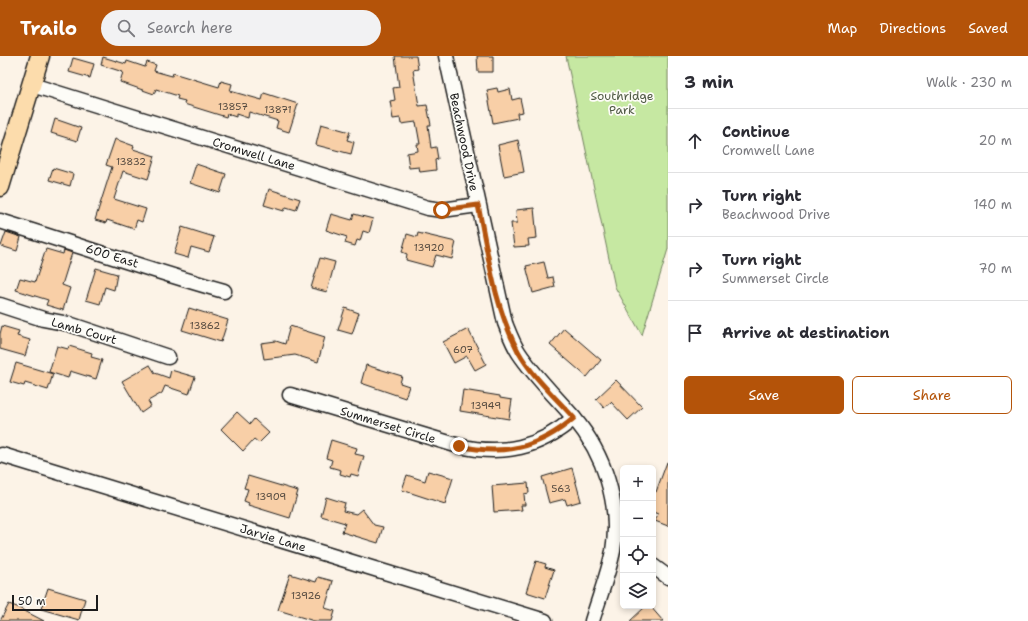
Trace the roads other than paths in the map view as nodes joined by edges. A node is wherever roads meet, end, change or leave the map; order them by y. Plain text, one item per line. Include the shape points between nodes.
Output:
1 (40, 56) edge
2 (446, 56) edge
3 (32, 85) junction
4 (3, 168) edge
5 (478, 205) junction
6 (0, 221) edge
7 (224, 291) dead end
8 (0, 305) edge
9 (168, 357) dead end
10 (290, 395) dead end
11 (574, 418) junction
12 (2, 455) dead end
13 (618, 552) edge
14 (656, 568) edge
15 (668, 577) edge
16 (545, 621) edge
17 (592, 621) edge

1 - 3 main road
2 - 5 street, Beachwood Drive
3 - 4 main road
3 - 5 street, Cromwell Lane via 428,208 446,210
5 - 11 street, Beachwood Drive via 500,308 507,328 518,352
6 - 7 street, 600 East
8 - 9 street, Lamb Court via 43,319 69,324
10 - 11 street, Summerset Circle via 459,446 484,450 512,449 544,439 561,430
11 - 13 street, Beachwood Drive via 595,449 608,482
12 - 16 street, Jarvie Lane
13 - 17 street, Beachwood Drive
14 - 15 street

